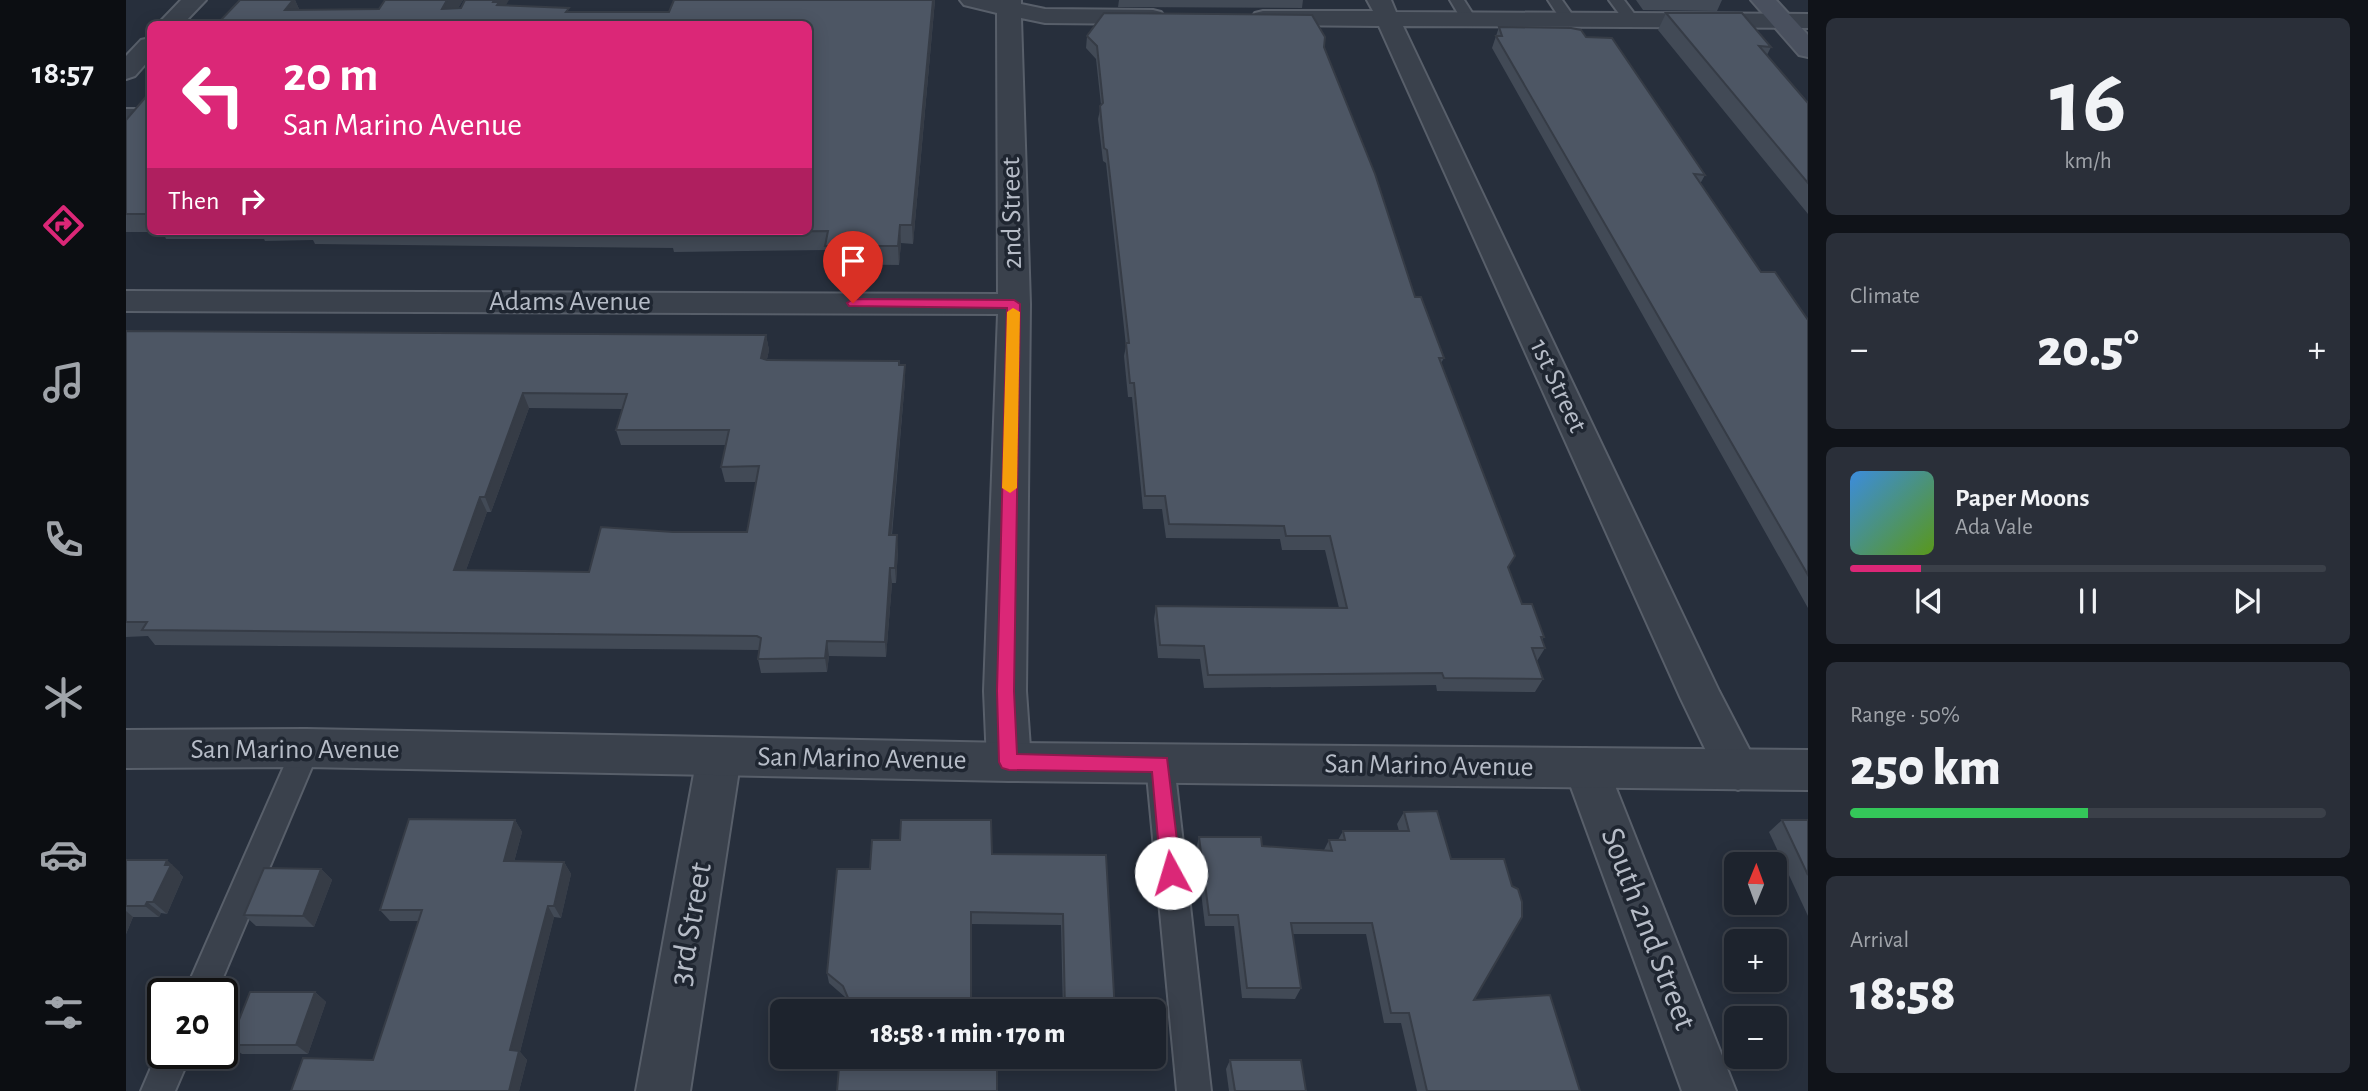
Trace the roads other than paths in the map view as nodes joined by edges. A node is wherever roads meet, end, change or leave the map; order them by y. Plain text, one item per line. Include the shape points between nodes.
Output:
1 (194, 0) edge
2 (972, 0) edge
3 (1616, 0) edge
4 (1763, 0) edge
5 (1009, 5) edge
6 (1384, 9) edge
7 (1463, 10) edge
8 (1562, 10) edge
9 (1169, 17) edge
10 (1238, 17) edge
11 (1631, 20) junction
12 (1781, 20) junction
13 (173, 21) edge
14 (1808, 21) edge
15 (147, 49) edge
16 (1808, 50) edge
17 (126, 71) edge
18 (126, 114) edge
19 (147, 114) edge
20 (126, 301) edge
21 (1014, 304) junction
22 (306, 748) junction
23 (126, 749) edge
24 (719, 757) junction
25 (1009, 762) junction
26 (1160, 764) junction
27 (1586, 768) junction
28 (1738, 770) junction
29 (1808, 770) edge
30 (207, 978) edge
31 (168, 1069) edge
32 (158, 1091) edge
33 (663, 1091) edge
34 (1194, 1091) edge
35 (1709, 1091) edge

1 - 13 street
2 - 5 street
3 - 11 lane
4 - 12 main road
5 - 9 street via 1045,16
5 - 21 street, 2nd Street
6 - 7 street
6 - 10 street
6 - 28 street, 1st Street
7 - 8 street
8 - 11 street
11 - 12 street
12 - 14 street
12 - 16 main road
15 - 17 street
18 - 19 lane
20 - 21 street, Adams Avenue
21 - 25 street, 2nd Street via 1006,691
22 - 23 street, San Marino Avenue
22 - 24 street, San Marino Avenue
22 - 30 lane
24 - 25 street, San Marino Avenue
24 - 33 street, 3rd Street
25 - 26 street, San Marino Avenue
26 - 27 street, San Marino Avenue
26 - 34 lane
27 - 28 street, San Marino Avenue
27 - 35 street, South 2nd Street
28 - 29 street, San Marino Avenue
31 - 32 lane

